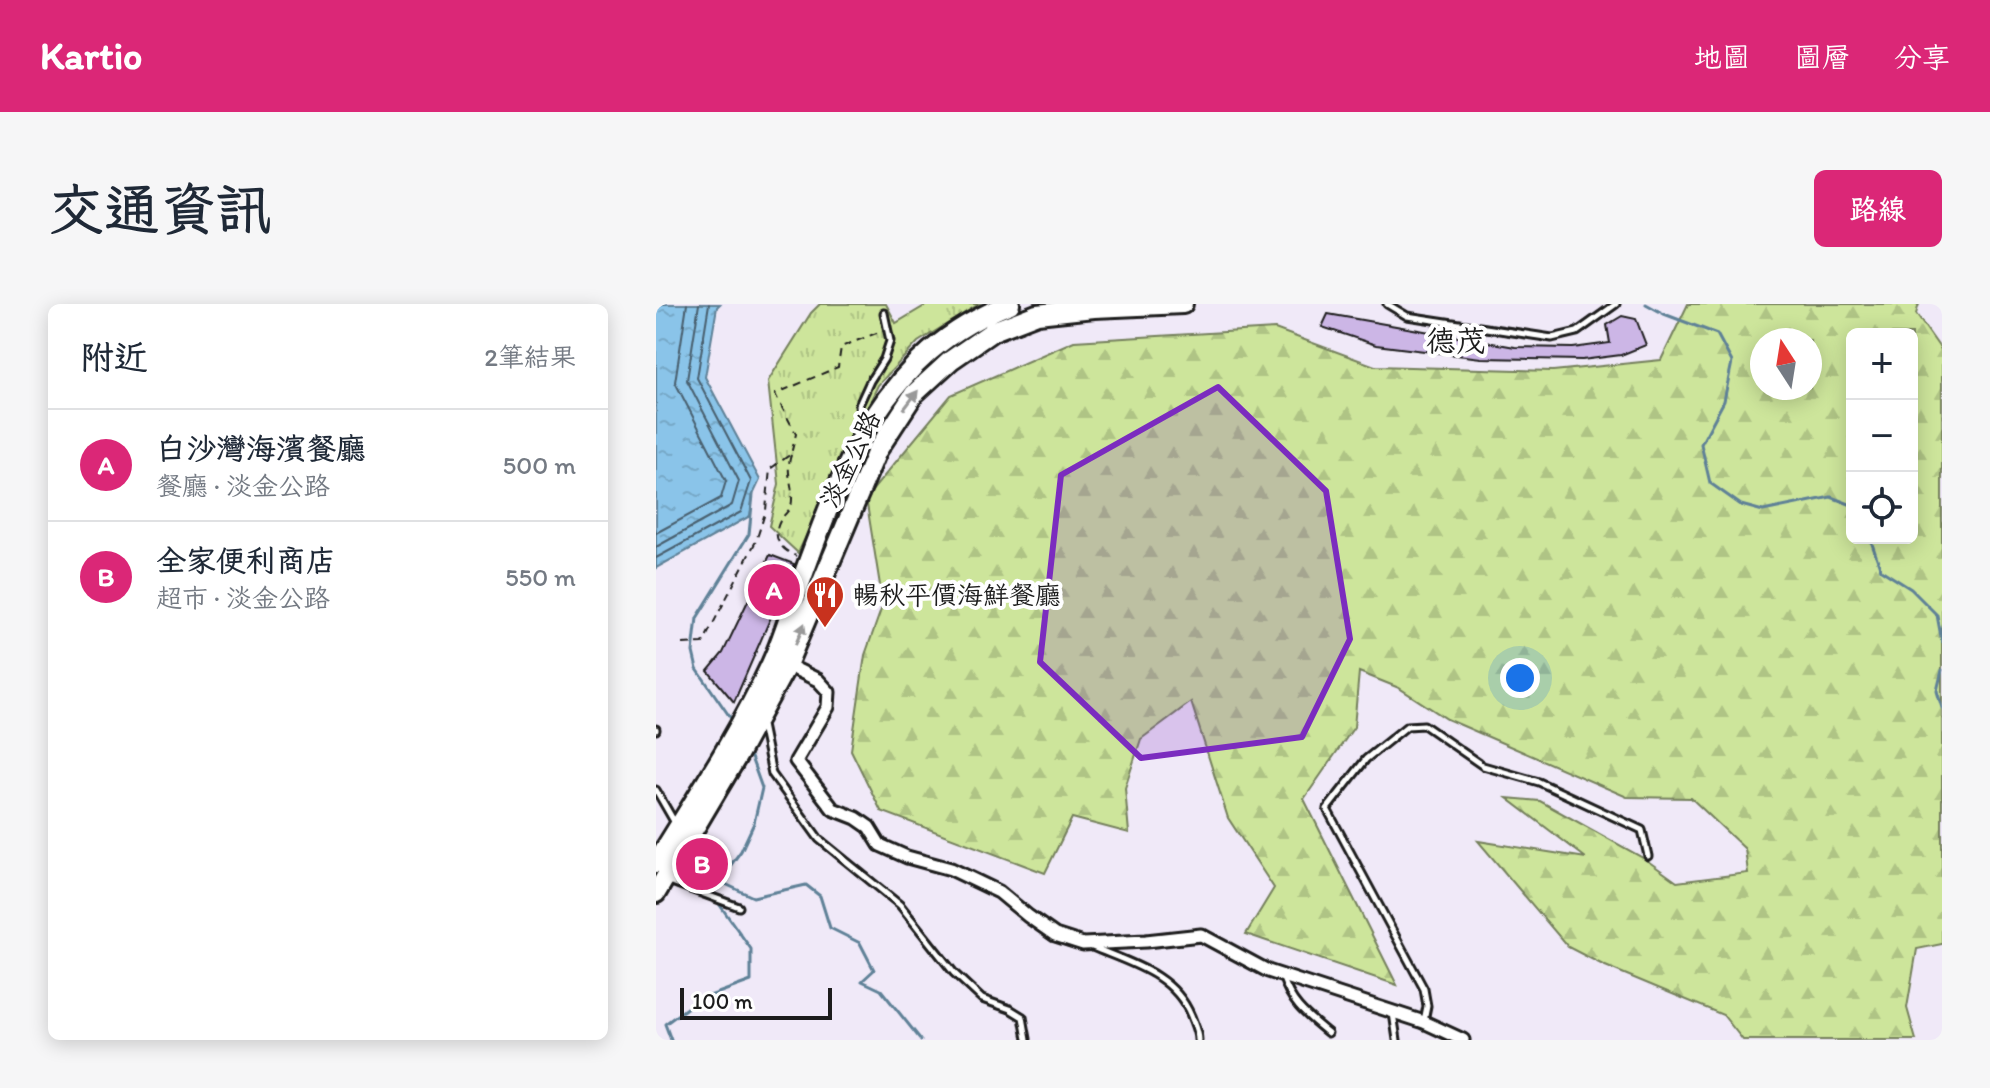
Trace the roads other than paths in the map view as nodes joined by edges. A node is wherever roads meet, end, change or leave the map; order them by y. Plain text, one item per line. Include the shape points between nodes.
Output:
1 (1010, 304) edge
2 (1183, 304) edge
3 (1387, 304) edge
4 (1616, 304) edge
5 (884, 313) dead end
6 (862, 436) junction
7 (780, 663) junction
8 (751, 721) junction
9 (732, 752) junction
10 (656, 790) edge
11 (678, 828) junction
12 (1648, 856) dead end
13 (656, 863) edge
14 (660, 886) edge
15 (739, 907) dead end
16 (1083, 944) junction
17 (1282, 976) junction
18 (1392, 1012) junction
19 (1424, 1022) junction
20 (1328, 1033) dead end
21 (1027, 1039) edge
22 (1198, 1040) edge
23 (1397, 1040) edge
24 (1463, 1040) edge

1 - 6 main road, 淡金公路 via 934,346 881,403
7 -> 2 main road, 淡金公路 via 877,451 914,394 951,360 993,331 1037,314
3 - 4 lane via 1407,316 1552,338 1577,332
5 - 6 lane via 890,341 859,405
6 - 7 main road, 淡金公路 via 809,559
7 - 8 main road, 淡金公路
7 - 8 main road, 淡金公路 via 754,697
7 - 16 street via 818,680 829,692 828,707 796,761 833,809 869,827 880,845 999,892 1055,935
8 - 9 main road
8 - 21 lane via 772,774 819,839 900,905 954,973 982,999 1023,1017
9 - 11 main road
9 - 14 main road
10 - 11 lane
11 - 13 main road
12 - 19 lane via 1642,830 1539,782 1483,766 1424,725 1407,726 1366,759 1327,809 1424,989
14 - 15 lane
16 - 17 street via 1201,935
16 - 22 lane via 1155,973 1187,1008
17 - 18 street
17 - 20 lane via 1299,1010
18 - 19 street
18 - 23 lane
19 - 24 street

